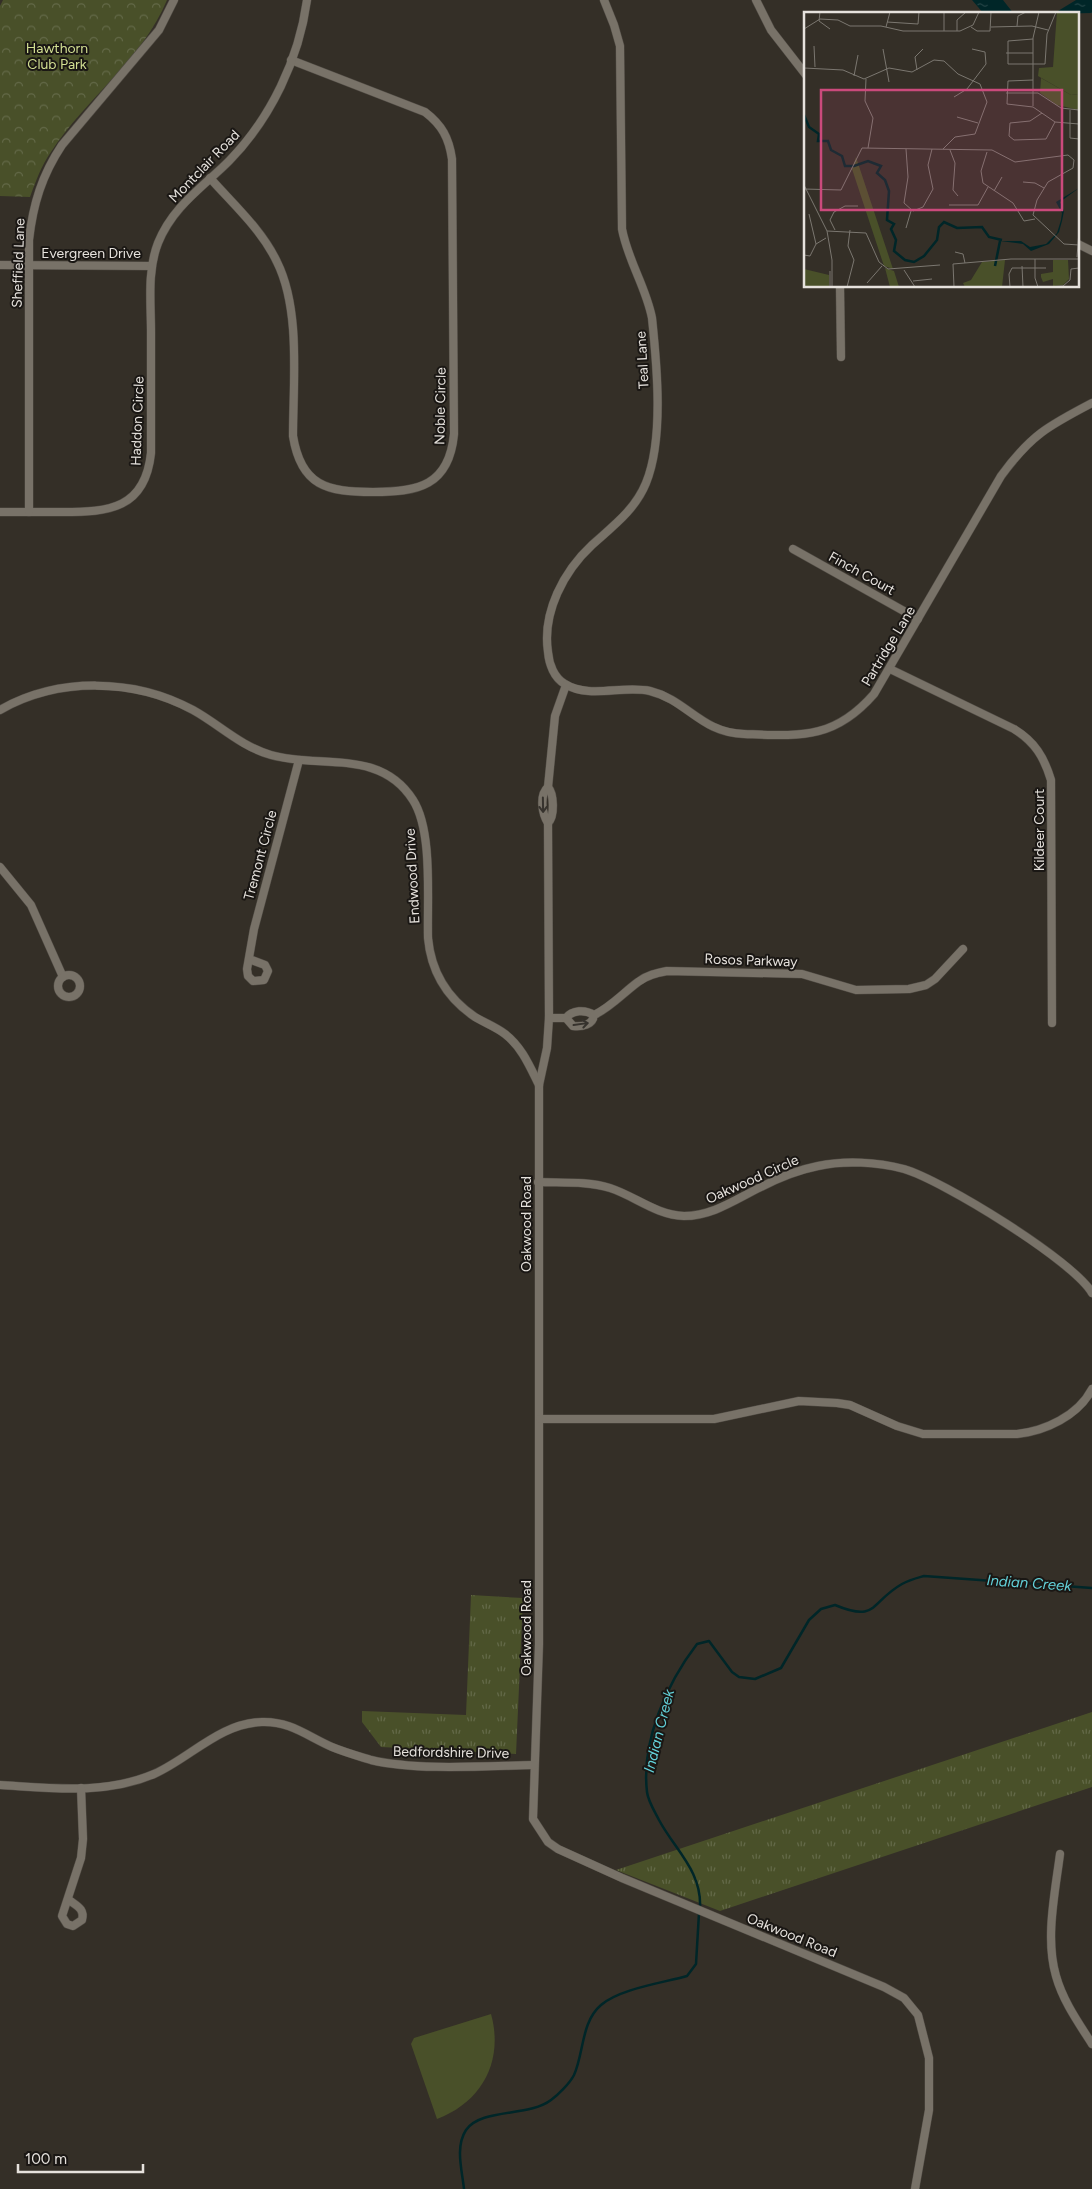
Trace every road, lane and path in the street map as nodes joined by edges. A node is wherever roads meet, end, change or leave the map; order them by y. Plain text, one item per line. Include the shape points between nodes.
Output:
1 (174, 0) edge
2 (307, 0) edge
3 (604, 0) edge
4 (756, 0) edge
5 (291, 60) junction
6 (804, 73) edge
7 (210, 178) junction
8 (1080, 245) edge
9 (1092, 251) edge
10 (0, 265) edge
11 (30, 265) junction
12 (152, 266) junction
13 (840, 288) edge
14 (841, 357) dead end
15 (1092, 403) edge
16 (0, 512) edge
17 (29, 512) junction
18 (793, 549) dead end
19 (918, 619) junction
20 (890, 669) junction
21 (566, 685) junction
22 (0, 710) edge
23 (298, 760) junction
24 (0, 867) edge
25 (963, 949) dead end
26 (249, 958) dead end
27 (63, 977) dead end
28 (594, 1014) junction
29 (549, 1018) junction
30 (566, 1018) junction
31 (1052, 1023) dead end
32 (539, 1085) junction
33 (538, 1182) junction
34 (1090, 1282) edge
35 (1092, 1293) edge
36 (1092, 1389) edge
37 (540, 1418) junction
38 (534, 1765) junction
39 (0, 1785) edge
40 (81, 1788) junction
41 (1060, 1854) dead end
42 (69, 1900) dead end
43 (1092, 2044) edge
44 (915, 2189) edge

1 - 11 street, Sheffield Lane via 159,30 62,145 52,162 31,217
2 - 5 street, Montclair Road
3 - 21 street, Teal Lane via 620,46 622,229 628,254 650,304 657,428 652,465 641,494 627,513 581,556 562,583 553,606 546,634 548,658 557,679
4 - 6 street via 771,30
5 - 7 street, Montclair Road via 261,121 230,160
5 - 7 street, Noble Circle via 425,112 441,126 450,145 454,434 444,466 425,485 400,492 347,492 325,487 304,469 293,436 293,320 287,287 268,246
7 - 12 street, Montclair Road via 169,221 158,242
8 - 9 street
10 - 11 street, Evergreen Drive
11 - 12 street, Evergreen Drive
11 - 17 street, Sheffield Lane
12 - 17 street, Haddon Circle via 151,453 146,477 128,500 105,511
13 - 14 street
15 - 19 street, Partridge Lane via 1046,428 1017,454
16 - 17 street, Haddon Circle
18 - 19 street, Finch Court
19 - 20 street, Partridge Lane
20 - 21 street, Partridge Lane via 874,694 847,720 826,731 801,736 725,732 703,723 676,703 649,691 588,690
20 - 31 street, Kildeer Court via 1014,729 1033,742 1045,761 1051,780
21 - 29 street, Oakwood Road via 555,716 548,787 544,792 543,812 548,823
22 - 23 street, Endwood Drive via 35,695 68,688 112,686 146,691 193,710 253,749
23 - 26 street, Tremont Circle via 261,896
23 - 32 street, Endwood Drive via 346,762 374,768 389,776 413,800 424,824 429,954 434,970 458,1004 506,1034 521,1049
24 - 27 street via 31,906
25 - 28 street, Rosos Parkway via 935,979 909,989 856,990 802,974 667,971 638,982
28 - 30 street, Rosos Parkway via 578,1011
30 -> 28 street, Rosos Parkway via 569,1024 582,1026 590,1022
29 - 30 street, Rosos Parkway
29 - 32 street, Oakwood Road
32 - 33 street, Oakwood Road
33 - 34 street, Oakwood Circle via 598,1185 661,1212 684,1216 720,1208 774,1180 818,1166 852,1163 890,1166 920,1174 948,1188 1057,1257
33 - 37 street, Oakwood Road
34 - 35 street, Oakwood Circle
36 - 37 street via 1082,1403 1058,1421 1032,1432 1017,1434 923,1434 837,1402 799,1401 747,1414 714,1418
37 - 38 street, Oakwood Road via 539,1668
38 - 40 street, Bedfordshire Drive via 393,1764 346,1752 280,1722 260,1722 222,1732 153,1774 127,1783
38 - 44 street, Oakwood Road via 533,1820 548,1842 622,1878 884,1987 904,1998 913,2008 918,2015 930,2072 929,2110
39 - 40 street, Bedfordshire Drive
40 - 42 street via 83,1848
41 - 43 street via 1052,1941 1055,1976 1070,2009

